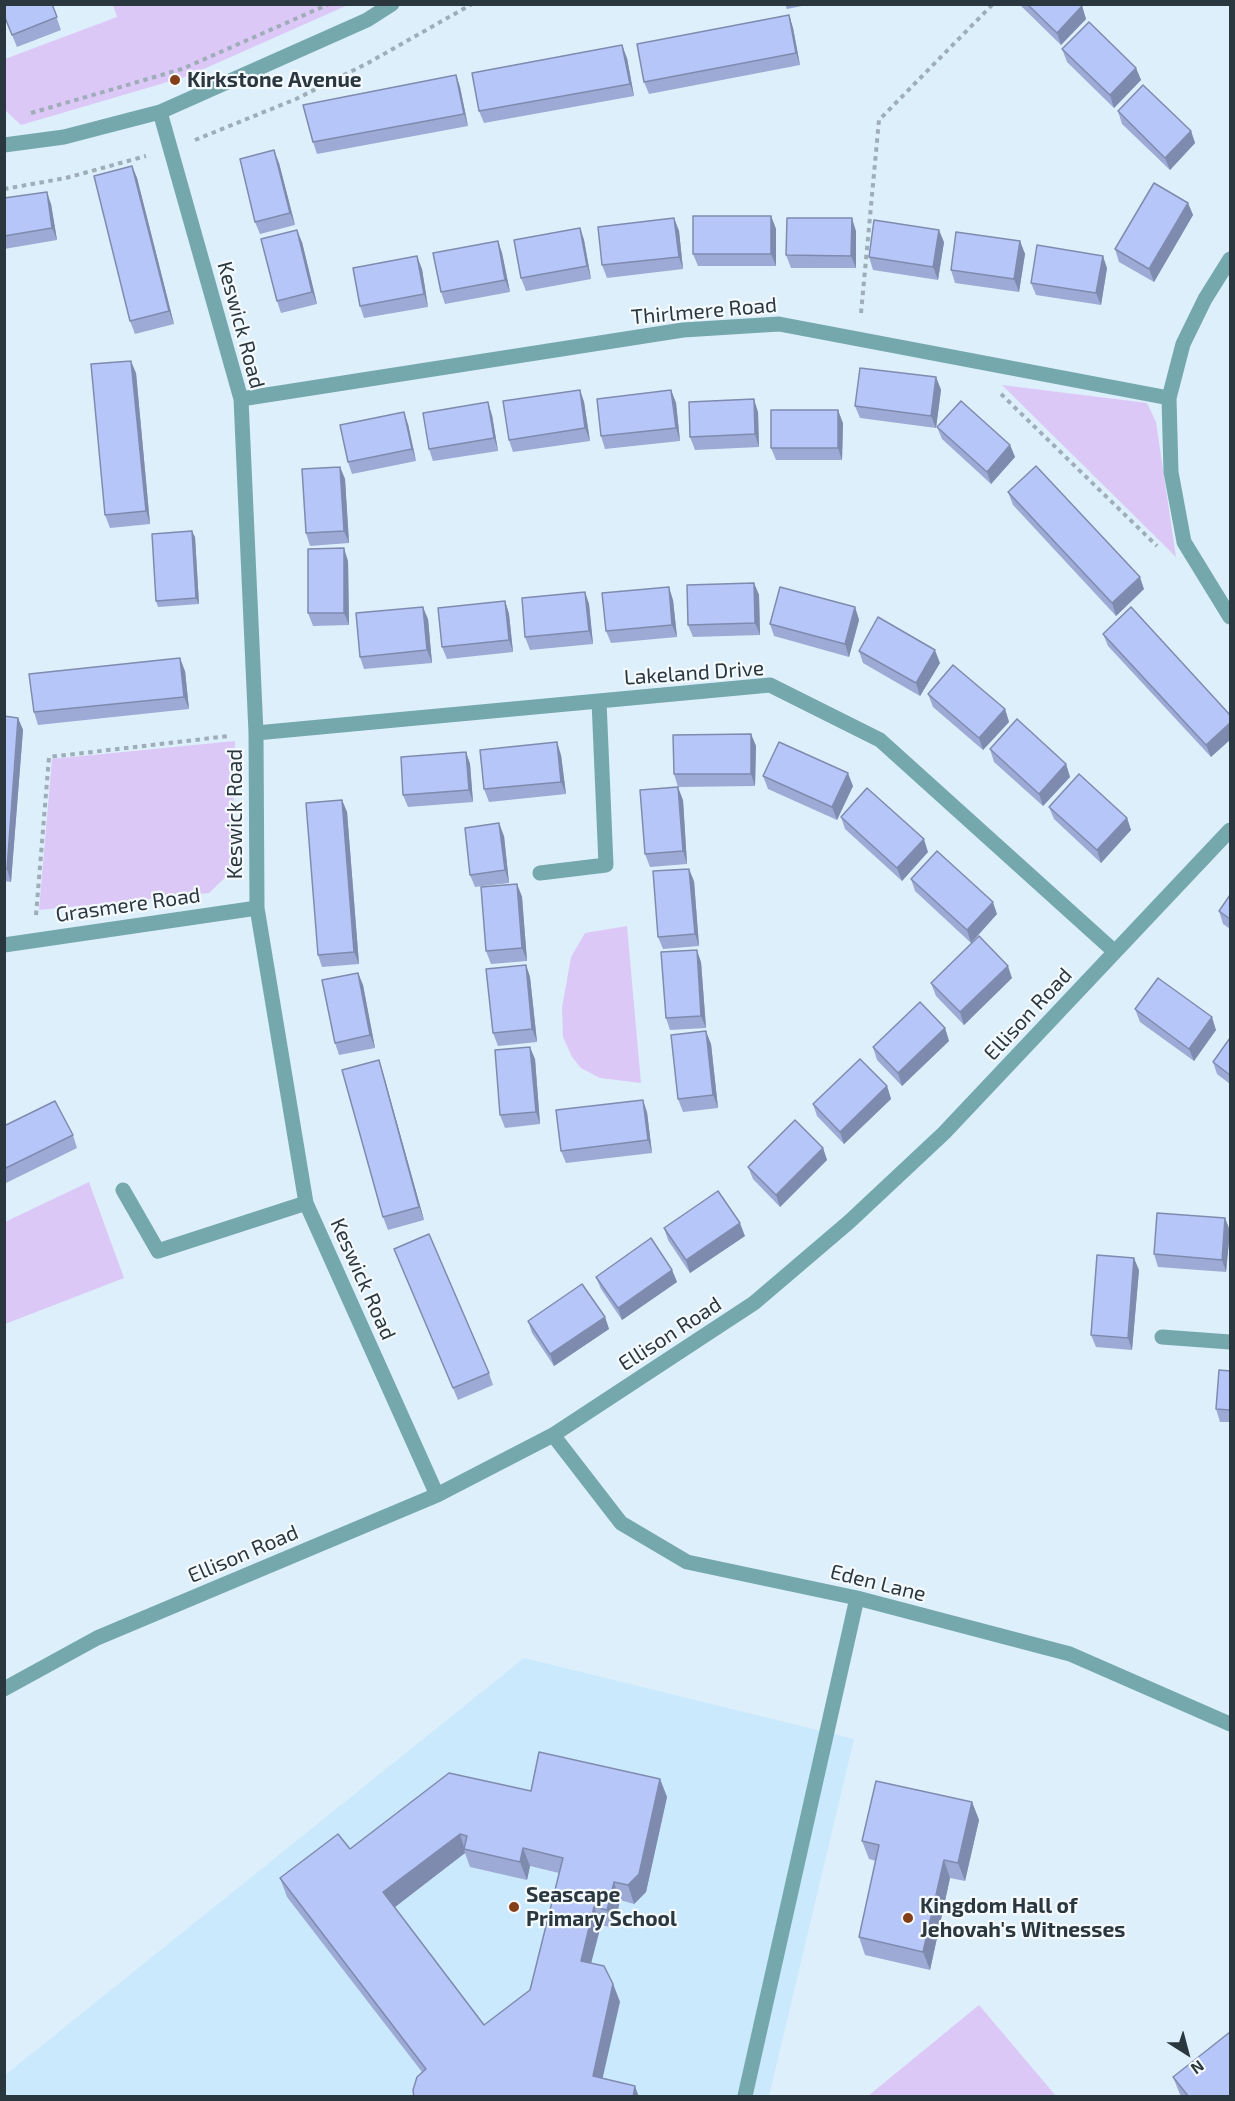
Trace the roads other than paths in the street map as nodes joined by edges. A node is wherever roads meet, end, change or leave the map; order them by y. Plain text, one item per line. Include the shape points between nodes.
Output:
1 (392, 4) edge
2 (160, 112) junction
3 (4, 145) edge
4 (1230, 259) edge
5 (1169, 398) junction
6 (241, 399) junction
7 (1230, 617) edge
8 (599, 701) junction
9 (256, 734) junction
10 (1230, 830) edge
11 (540, 873) dead end
12 (257, 908) junction
13 (4, 945) edge
14 (1115, 952) junction
15 (123, 1190) dead end
16 (306, 1203) junction
17 (1162, 1337) dead end
18 (1230, 1342) edge
19 (553, 1435) junction
20 (437, 1495) junction
21 (857, 1598) junction
22 (4, 1689) edge
23 (1230, 1724) edge
24 (745, 2097) edge

1 - 2 street via 367,20
2 - 3 street via 64,137
2 - 6 street, Keswick Road
4 - 5 street via 1205,298 1183,344
5 - 6 street, Thirlmere Road via 779,324 683,330
5 - 7 street via 1171,472 1184,542
6 - 9 street, Keswick Road
8 - 9 street, Lakeland Drive
8 - 11 street via 606,866
8 - 14 street, Lakeland Drive via 770,685 880,740
9 - 12 street, Keswick Road
10 - 14 street, Ellison Road
12 - 13 street, Grasmere Road
12 - 16 street, Keswick Road
14 - 19 street, Ellison Road via 944,1133 841,1229 754,1303
15 - 16 street via 158,1251
16 - 20 street, Keswick Road
17 - 18 street
19 - 20 street, Ellison Road
19 - 21 street, Eden Lane via 621,1523 687,1562
20 - 22 street, Ellison Road via 97,1638
21 - 23 street, Eden Lane via 1070,1653
21 - 24 street

